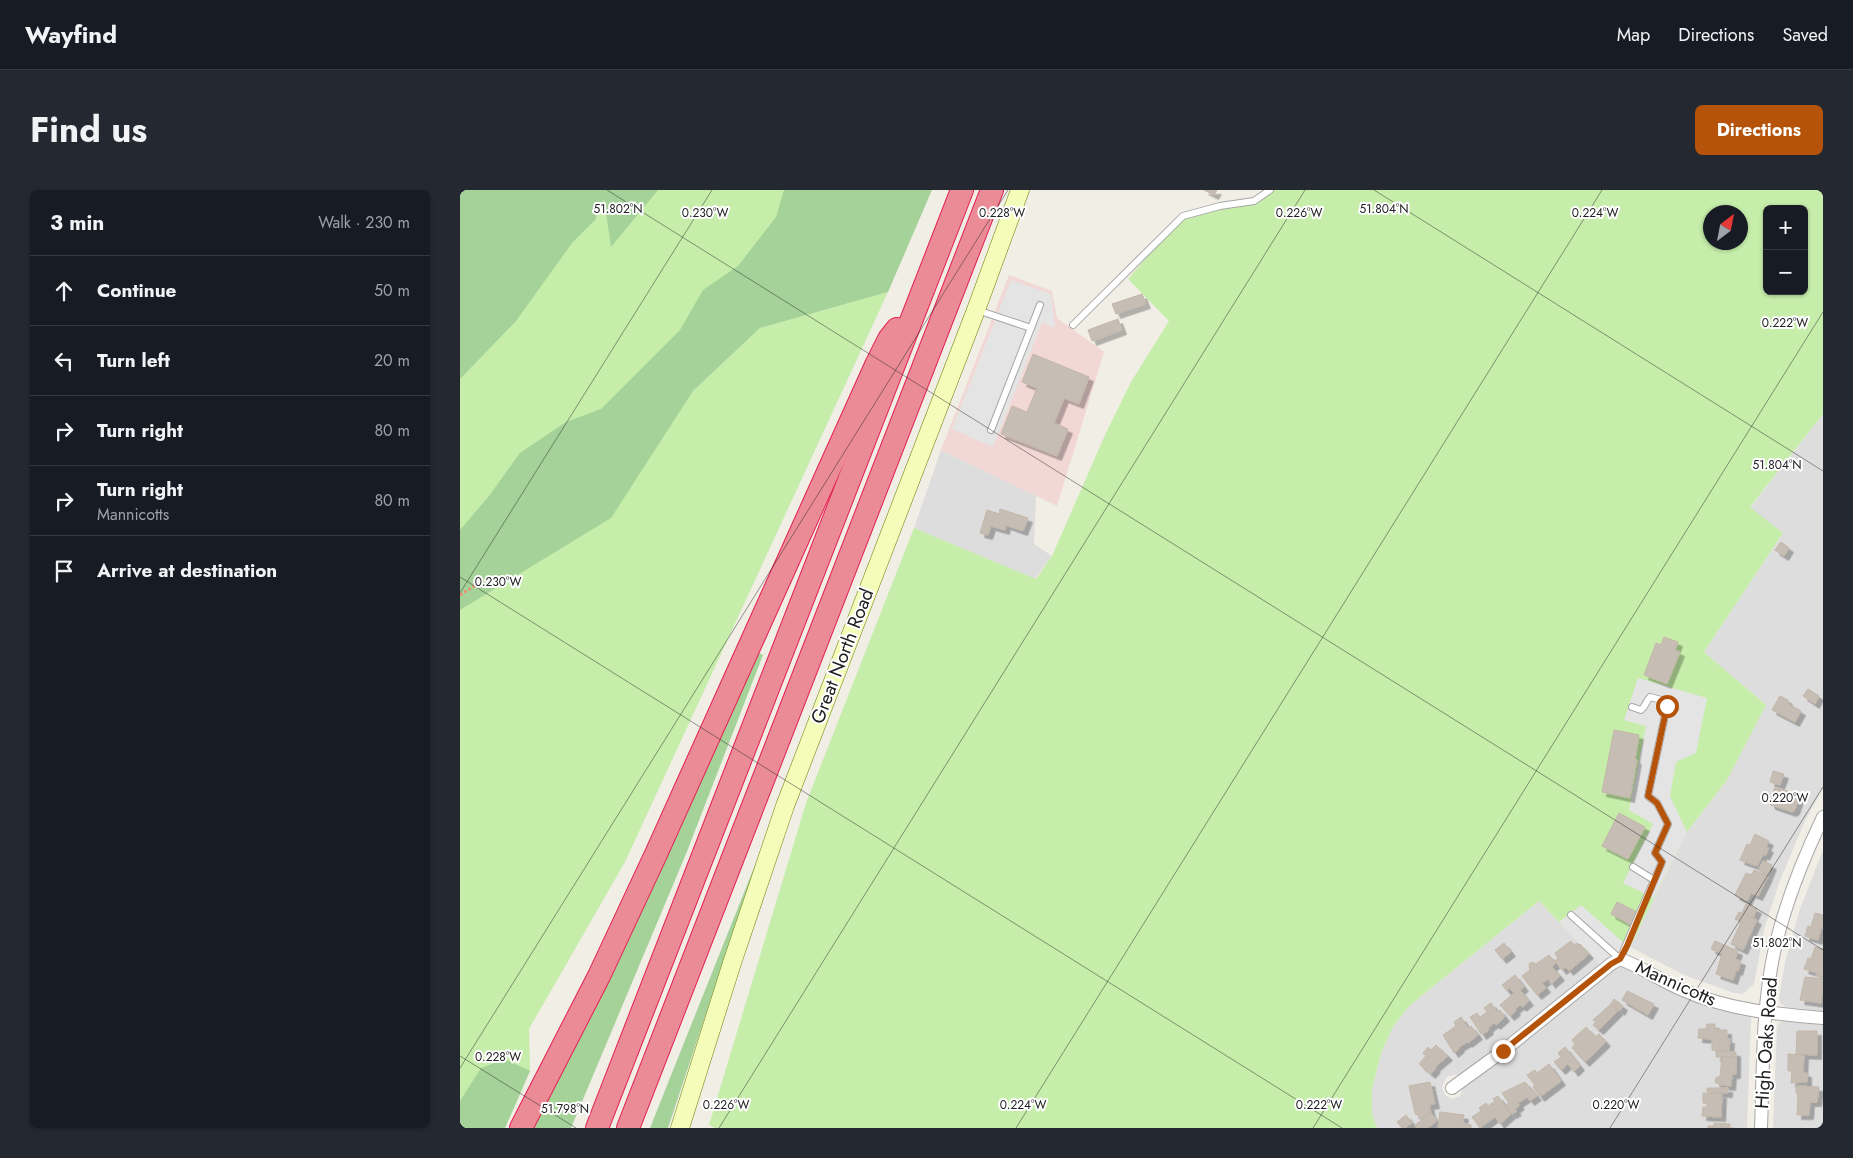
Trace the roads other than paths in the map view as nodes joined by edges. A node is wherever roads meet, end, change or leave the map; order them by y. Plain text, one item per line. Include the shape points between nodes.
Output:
1 (962, 190) edge
2 (992, 190) edge
3 (1020, 190) edge
4 (1270, 190) edge
5 (921, 298) junction
6 (1040, 305) dead end
7 (976, 310) junction
8 (1073, 325) dead end
9 (1031, 328) junction
10 (991, 430) dead end
11 (1632, 708) dead end
12 (1823, 817) edge
13 (1633, 868) dead end
14 (1654, 880) junction
15 (1571, 915) dead end
16 (1620, 959) junction
17 (1765, 1013) junction
18 (1823, 1018) edge
19 (1452, 1088) dead end
20 (521, 1128) edge
21 (597, 1128) edge
22 (628, 1128) edge
23 (680, 1128) edge
24 (1761, 1128) edge

1 - 5 highway
2 - 22 highway
3 - 7 main road, Great North Road
4 - 8 lane via 1254,201 1184,216
5 - 20 highway via 890,339 877,363 652,863 599,976
5 - 21 highway
6 - 9 lane
7 - 9 lane
7 - 23 main road, Great North Road via 785,806
9 - 10 lane
11 - 14 lane via 1641,710 1650,697 1665,701 1667,706 1648,796 1657,803 1668,824 1655,853 1662,862
12 - 17 street, High Oaks Road via 1790,893 1779,930
13 - 14 lane
14 - 16 lane
15 - 16 lane
16 - 17 street, Mannicotts via 1692,994
16 - 19 street, Mannicotts
17 - 18 street, Mannicotts
17 - 24 street, High Oaks Road

